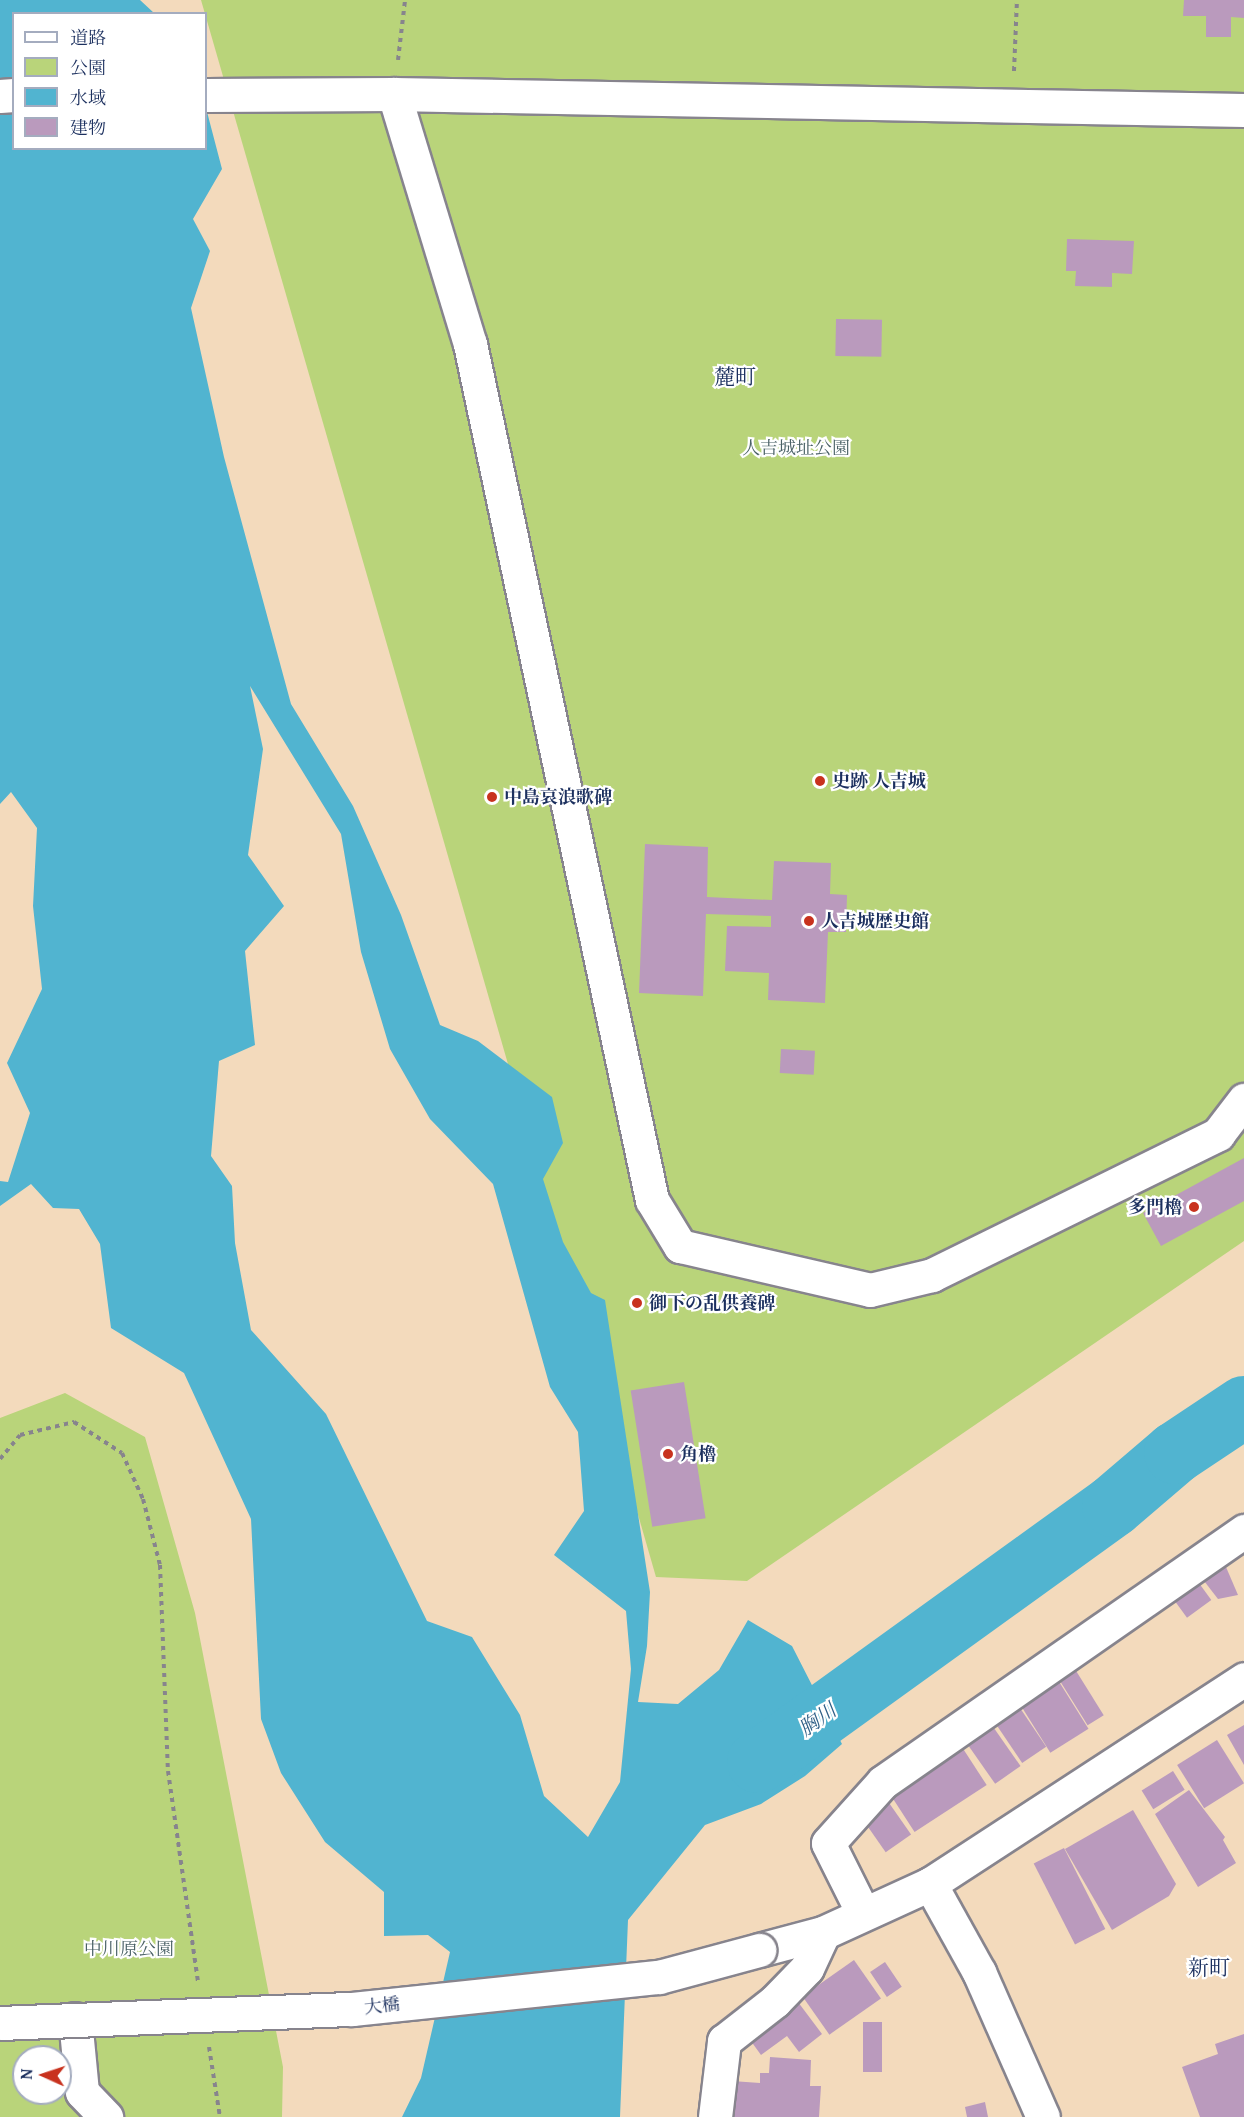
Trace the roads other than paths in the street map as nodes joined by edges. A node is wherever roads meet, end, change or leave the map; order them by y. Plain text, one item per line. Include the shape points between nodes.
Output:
1 (394, 94) junction
2 (207, 95) edge
3 (1244, 110) edge
4 (1244, 1100) edge
5 (1244, 1532) edge
6 (1244, 1679) edge
7 (930, 1884) junction
8 (863, 1913) junction
9 (823, 1933) junction
10 (75, 2019) junction
11 (0, 2023) edge
12 (106, 2117) edge
13 (715, 2117) edge
14 (1043, 2117) edge

1 - 2 street
1 - 3 street
1 - 4 street via 470,344 652,1200 680,1246 870,1290 932,1275 1218,1134
5 - 8 street via 883,1782 828,1843
6 - 7 street, 大橋
7 - 8 street, 大橋
7 - 14 street via 979,1972
8 - 9 street, 大橋
9 - 10 street, 大橋, bridge via 659,1977 352,2009
9 - 13 street via 807,1968 775,2001 724,2041
10 - 11 street, 大橋, bridge
10 - 12 street via 82,2092

